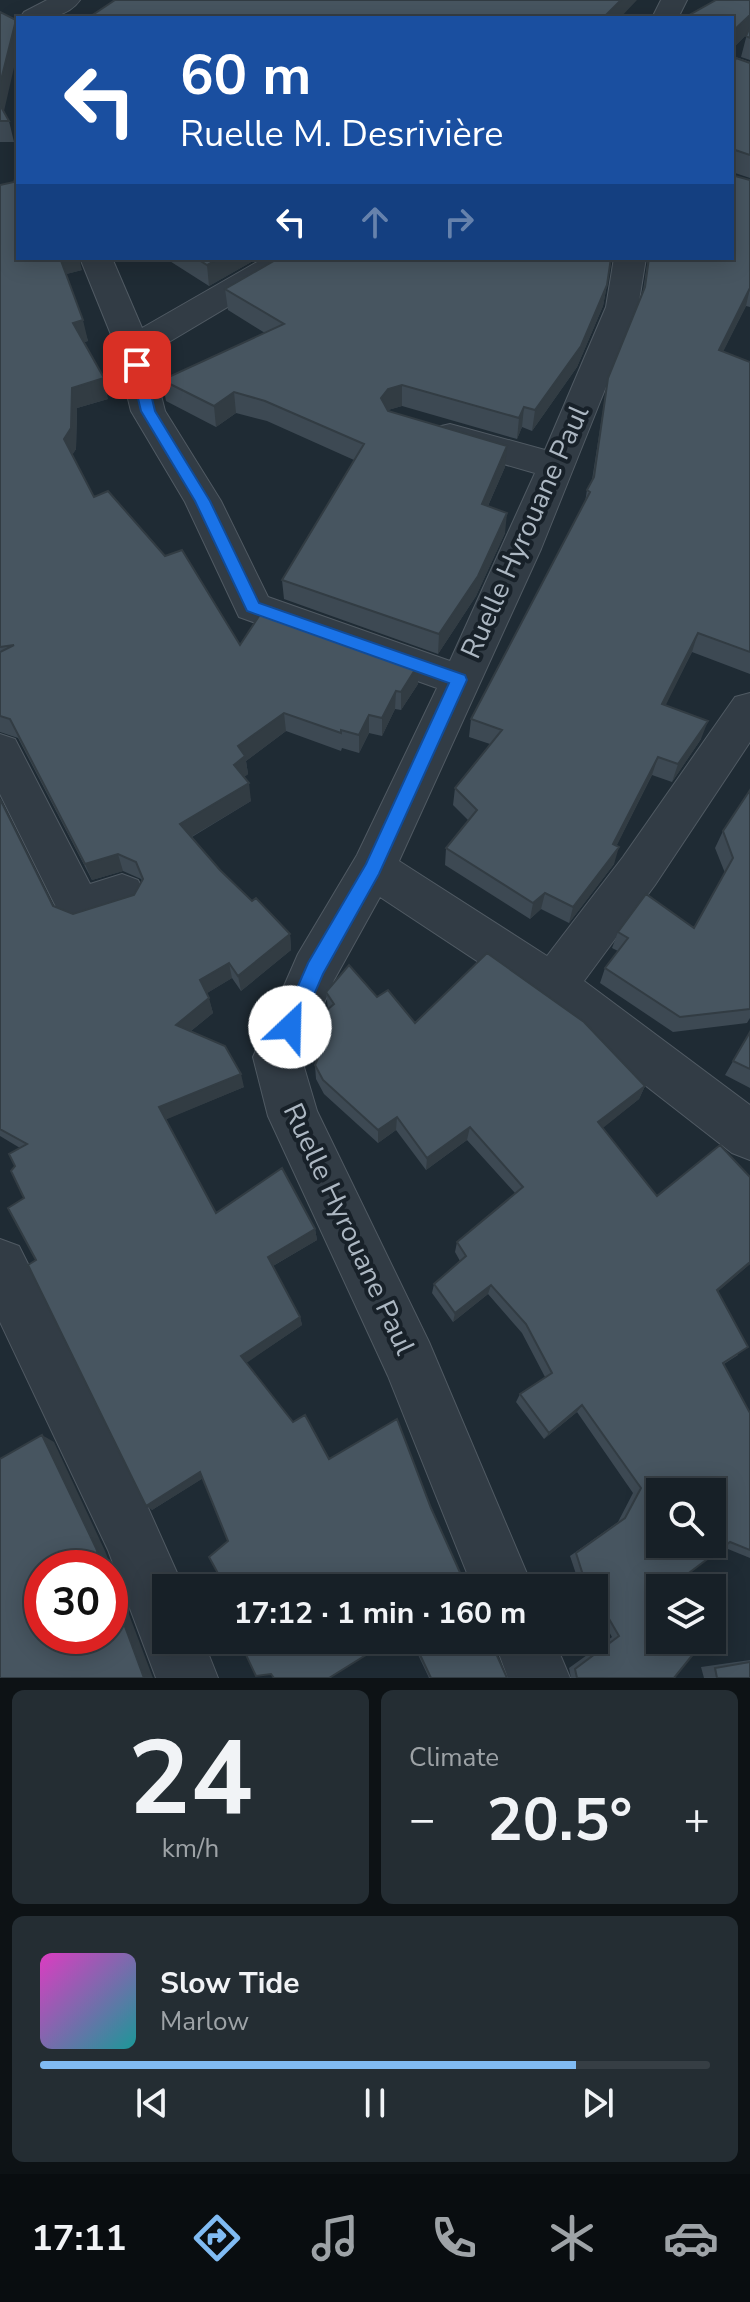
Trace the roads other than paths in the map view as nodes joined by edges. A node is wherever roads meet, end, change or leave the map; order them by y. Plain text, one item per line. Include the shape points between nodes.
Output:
1 (67, 0) edge
2 (36, 16) edge
3 (97, 260) edge
4 (284, 260) edge
5 (630, 260) edge
6 (131, 342) junction
7 (415, 425) edge
8 (556, 466) junction
9 (459, 680) junction
10 (750, 709) edge
11 (0, 751) edge
12 (373, 868) junction
13 (122, 894) dead end
14 (553, 985) junction
15 (750, 1136) edge
16 (0, 1265) edge
17 (497, 1574) edge
18 (152, 1584) edge
19 (178, 1654) edge
20 (530, 1654) edge
21 (187, 1678) edge
22 (539, 1678) edge

1 - 2 street
3 - 6 street
4 - 6 street via 157,334
5 - 8 street, Ruelle Hyrouane Paul via 622,307
6 - 9 street via 148,411 203,501 253,607
7 - 8 street
8 - 9 street, Ruelle Hyrouane Paul
9 - 12 street, Ruelle Hyrouane Paul
10 - 14 street
11 - 13 street via 79,907
12 - 14 street
12 - 17 street, Ruelle Hyrouane Paul via 315,969 277,1057 293,1116 410,1361
14 - 15 street
16 - 18 street via 72,1404
19 - 21 street
20 - 22 street

